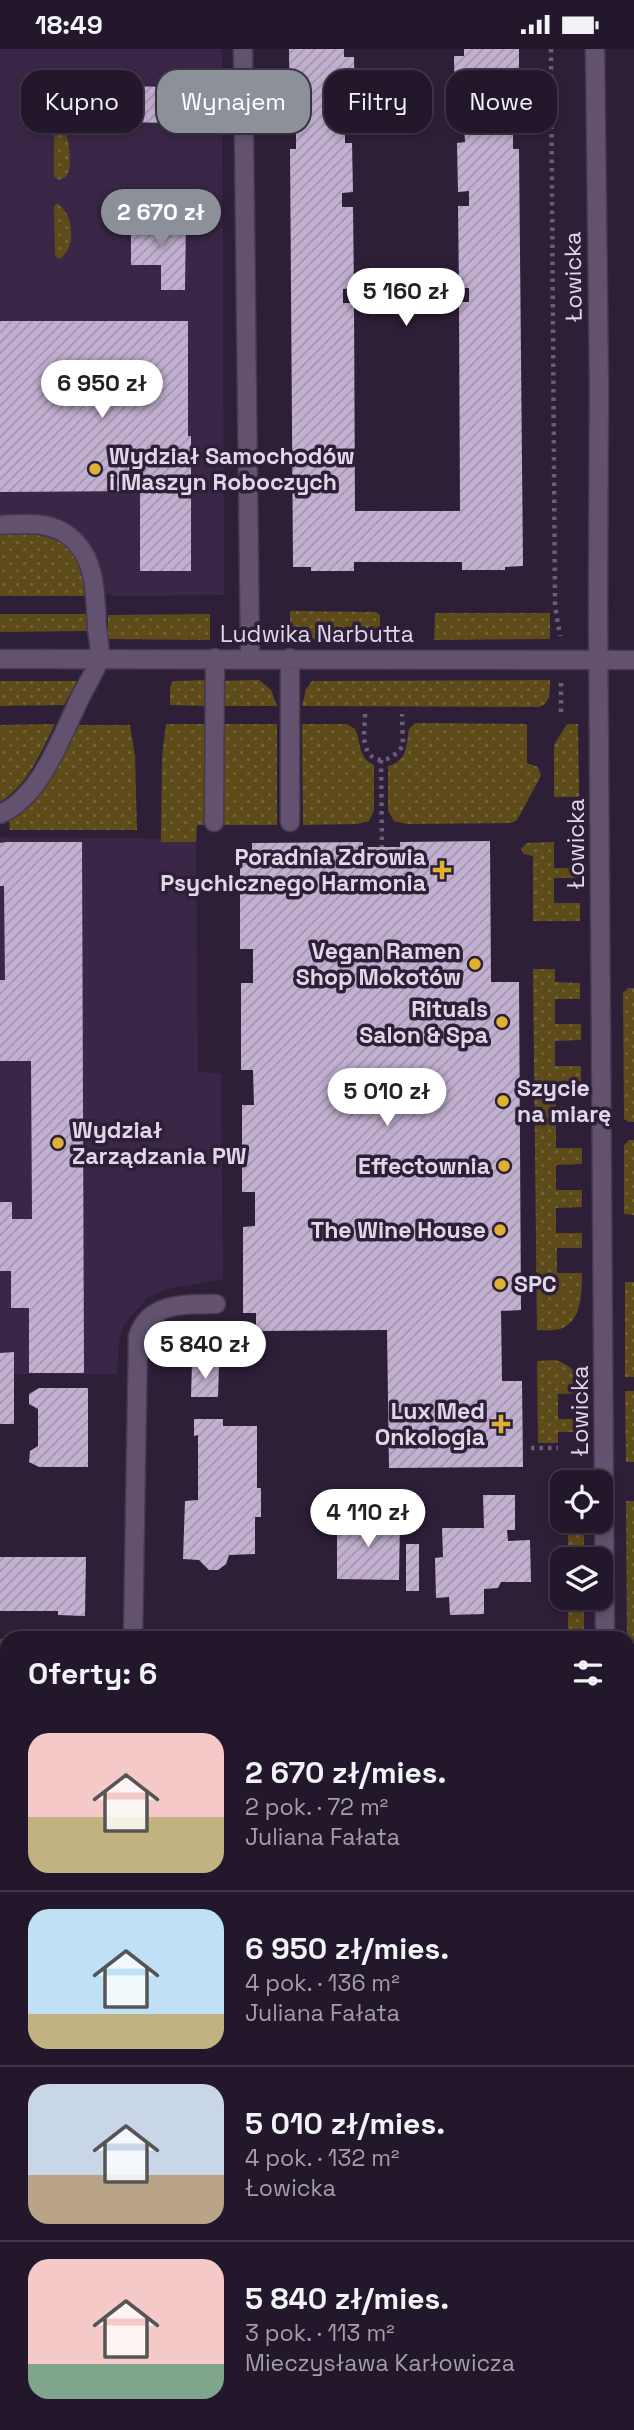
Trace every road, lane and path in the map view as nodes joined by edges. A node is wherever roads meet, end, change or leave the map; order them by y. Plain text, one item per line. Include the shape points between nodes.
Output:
1 (243, 49) edge
2 (551, 49) edge
3 (594, 49) edge
4 (0, 525) edge
5 (215, 658) junction
6 (250, 658) junction
7 (290, 658) junction
8 (0, 659) edge
9 (99, 659) junction
10 (560, 659) junction
11 (599, 660) junction
12 (634, 660) edge
13 (365, 714) dead end
14 (402, 714) dead end
15 (381, 759) junction
16 (0, 814) edge
17 (290, 821) dead end
18 (214, 822) dead end
19 (382, 847) dead end
20 (216, 1304) dead end
21 (531, 1448) dead end
22 (558, 1448) dead end
23 (133, 1631) edge
24 (606, 1631) edge

1 - 6 street
2 - 10 path via 555,606
3 - 11 street, Łowicka
4 - 9 street via 35,524 61,531 83,552 94,580
5 - 6 street, Ludwika Narbutta
5 - 9 street, Ludwika Narbutta
5 - 18 street
6 - 7 street, Ludwika Narbutta
7 - 10 street, Ludwika Narbutta
7 - 17 street
8 - 9 street, Ludwika Narbutta
9 - 16 street via 38,780 19,803
10 - 11 street, Ludwika Narbutta
11 - 12 street, Ludwika Narbutta
11 - 24 street, Łowicka
13 - 15 path via 366,748
14 - 15 path via 403,745 391,759
15 - 19 path
20 - 23 street via 187,1304 151,1314 138,1336
21 - 22 path

